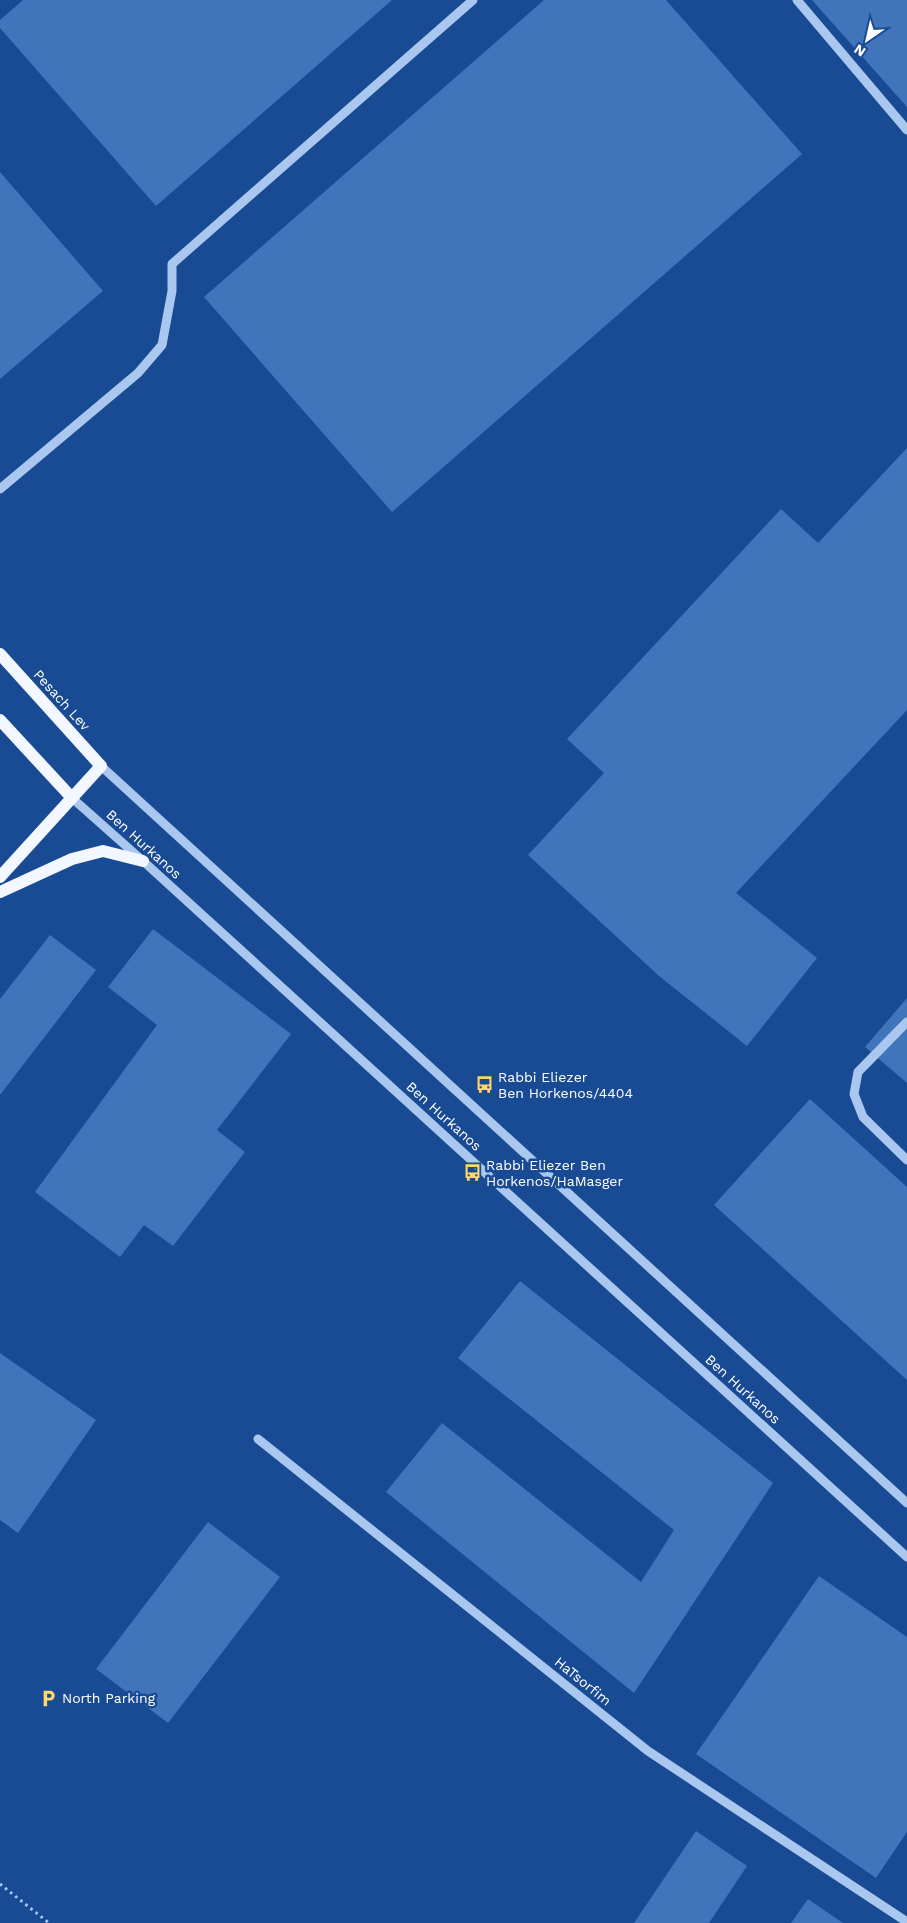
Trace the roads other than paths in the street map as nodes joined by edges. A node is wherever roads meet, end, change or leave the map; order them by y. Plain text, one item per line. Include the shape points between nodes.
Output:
1 (473, 0) edge
2 (797, 0) edge
3 (907, 130) edge
4 (0, 489) edge
5 (0, 654) edge
6 (0, 720) edge
7 (101, 766) junction
8 (72, 798) junction
9 (143, 861) junction
10 (0, 877) edge
11 (0, 892) edge
12 (907, 1022) edge
13 (907, 1160) edge
14 (258, 1439) dead end
15 (907, 1503) edge
16 (907, 1557) edge
17 (907, 1922) edge

1 - 4 street via 172,264 172,291 162,345 138,373
2 - 3 street
5 - 7 main road, Pesach Lev
6 - 8 main road
7 - 8 main road
7 - 15 street, Ben Hurkanos
8 - 9 street, Ben Hurkanos
8 - 10 main road
9 - 11 main road via 103,851 72,859
9 - 16 street, Ben Hurkanos
12 - 13 street via 858,1072 854,1094 863,1117
14 - 17 street, HaTsorfim via 648,1751

